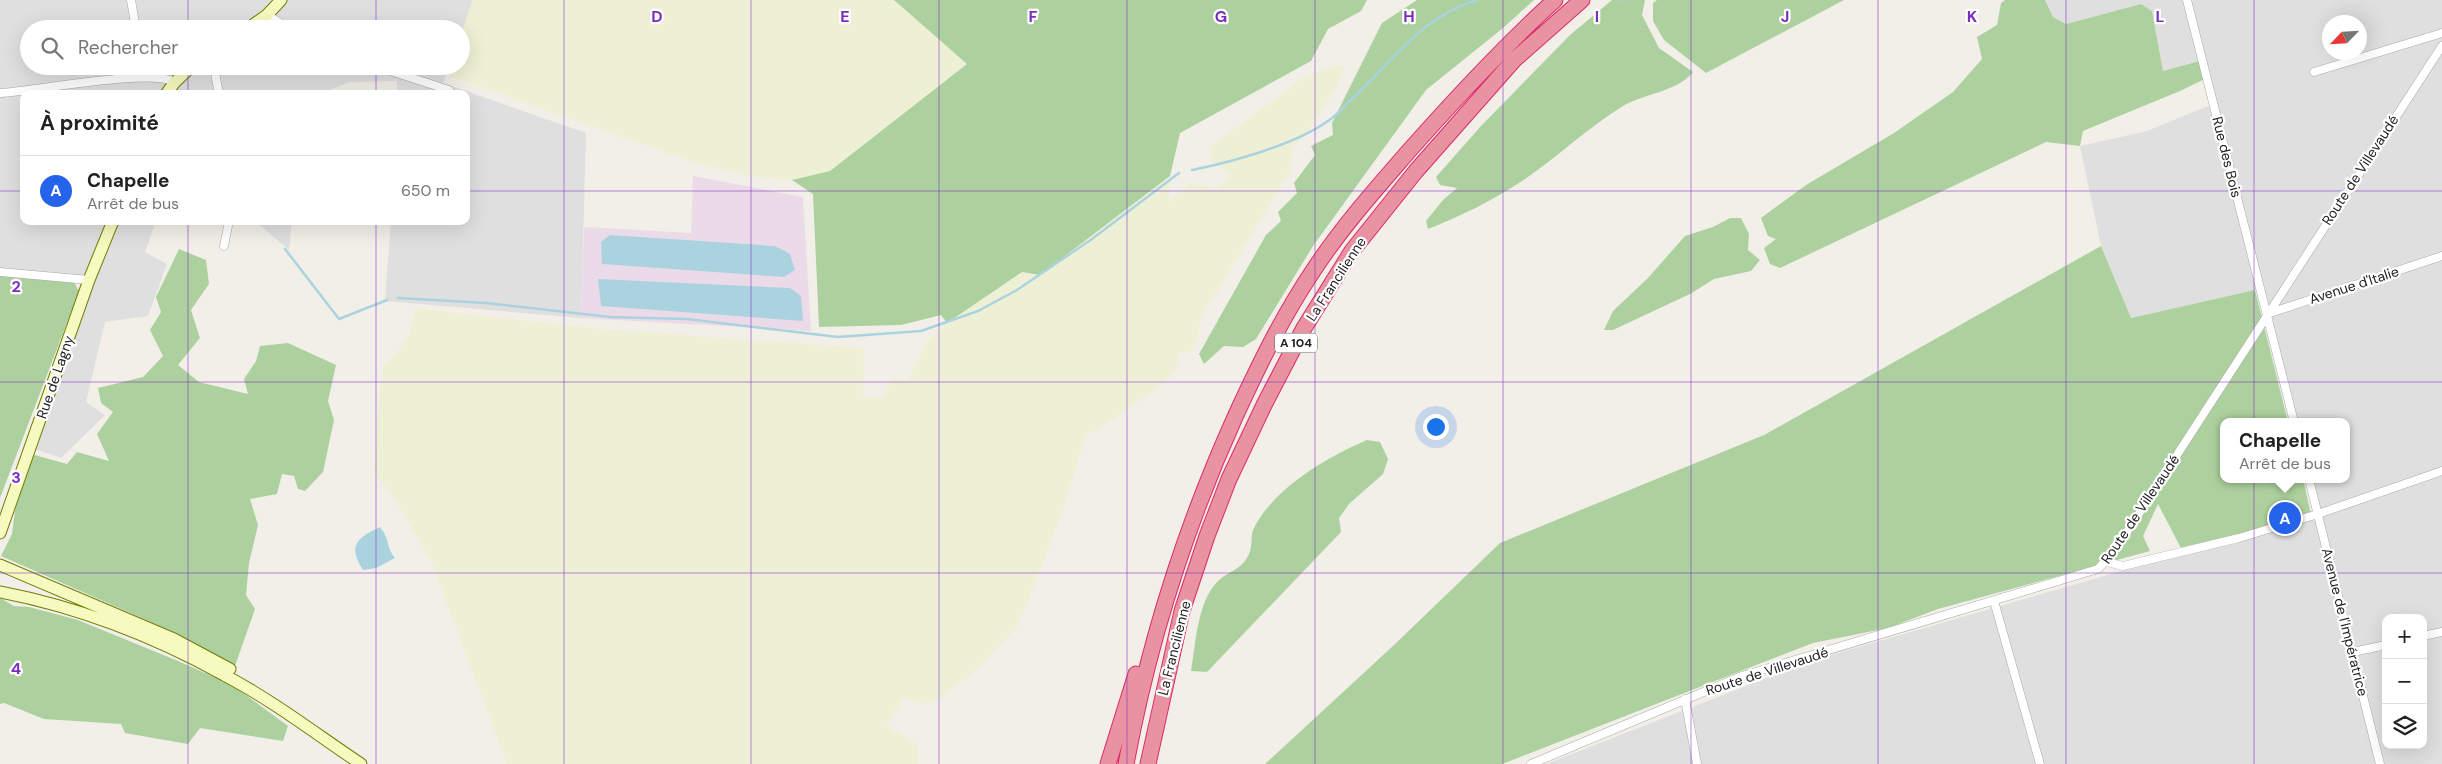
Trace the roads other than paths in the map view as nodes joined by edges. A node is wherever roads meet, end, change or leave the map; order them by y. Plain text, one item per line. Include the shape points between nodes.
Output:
1 (131, 0) edge
2 (281, 0) edge
3 (1555, 0) edge
4 (1582, 0) edge
5 (2188, 0) edge
6 (267, 15) junction
7 (134, 20) edge
8 (260, 20) edge
9 (275, 20) edge
10 (2442, 34) edge
11 (2442, 46) edge
12 (2314, 72) dead end
13 (182, 75) edge
14 (215, 75) edge
15 (403, 75) edge
16 (150, 77) joint
17 (175, 82) junction
18 (28, 90) edge
19 (169, 90) edge
20 (218, 90) edge
21 (449, 90) dead end
22 (20, 91) edge
23 (0, 93) edge
24 (111, 225) edge
25 (228, 225) edge
26 (224, 246) dead end
27 (2442, 256) edge
28 (0, 272) edge
29 (89, 280) junction
30 (2267, 314) junction
31 (2293, 418) edge
32 (2442, 471) edge
33 (2310, 483) edge
34 (2318, 514) junction
35 (0, 533) edge
36 (2107, 562) junction
37 (0, 565) edge
38 (0, 592) edge
39 (1994, 601) junction
40 (2442, 632) edge
41 (1157, 634) junction
42 (2427, 635) edge
43 (2382, 646) edge
44 (2353, 652) junction
45 (1685, 699) junction
46 (274, 705) junction
47 (362, 764) edge
48 (1108, 764) edge
49 (1126, 764) edge
50 (1148, 764) edge
51 (1532, 764) edge
52 (1696, 764) edge
53 (2039, 764) edge
54 (2380, 764) edge

1 - 7 street
2 - 6 main road
3 - 41 highway, La Francilienne / A 104 via 1519,32 1440,116 1368,198 1313,270 1266,347 1218,456 1194,517
4 - 50 highway, La Francilienne / A 104 via 1514,60 1416,171 1352,250 1304,328 1245,445 1206,536 1182,611
5 - 30 street, Rue des Bois
6 - 8 main road
6 - 9 street
10 - 12 street
11 - 30 street, Route de Villevaudé
13 - 17 main road
14 - 20 street
15 - 21 street
16 - 17 street
16 - 18 street
17 - 19 main road
22 - 23 street
24 - 29 main road, Rue de Lagny
25 - 26 street
27 - 30 street, Avenue d'Italie
28 - 29 street
29 - 35 main road, Rue de Lagny
30 - 31 street
30 - 36 street, Route de Villevaudé
32 - 34 street
33 - 34 street, Avenue de l'Impératrice
34 - 36 street via 2240,538 2123,566
34 - 44 street, Avenue de l'Impératrice
36 - 39 street, Route de Villevaudé via 2086,574
37 - 46 main road via 174,639 231,670
38 - 46 main road via 88,615 225,675
39 - 45 street, Route de Villevaudé via 1742,676
39 - 53 street
40 - 42 street
41 - 48 highway via 1144,646
41 - 49 highway, La Francilienne / A 104 via 1137,707
43 - 44 street
44 - 54 street, Avenue de l'Impératrice
45 - 51 street, Route de Villevaudé
45 - 52 street
46 - 47 main road

